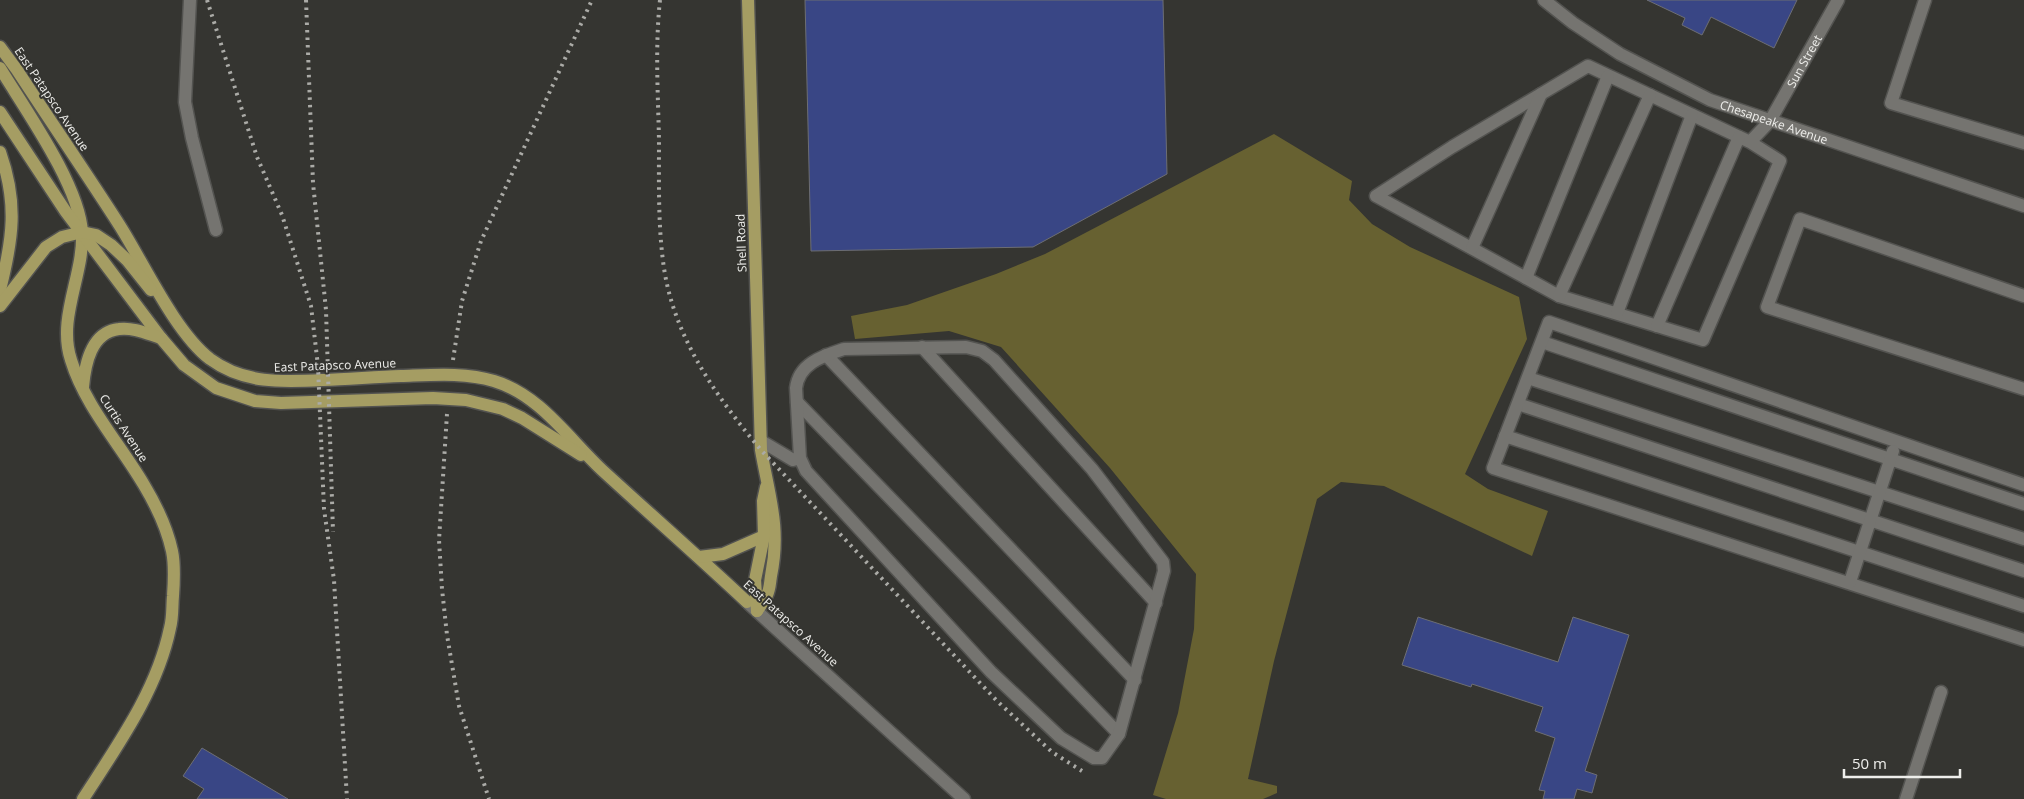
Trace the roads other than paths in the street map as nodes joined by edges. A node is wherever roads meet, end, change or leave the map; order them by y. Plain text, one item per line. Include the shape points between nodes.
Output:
1 (190, 0) edge
2 (748, 0) edge
3 (1544, 0) edge
4 (1838, 0) edge
5 (1925, 0) edge
6 (0, 47) edge
7 (0, 68) edge
8 (1608, 76) junction
9 (1541, 94) junction
10 (1650, 96) junction
11 (0, 112) edge
12 (1692, 115) junction
13 (1770, 121) junction
14 (1744, 140) junction
15 (2024, 143) edge
16 (0, 152) edge
17 (2024, 206) edge
18 (216, 230) dead end
19 (82, 232) junction
20 (1472, 248) junction
21 (1526, 278) junction
22 (0, 290) edge
23 (1559, 296) junction
24 (2024, 296) edge
25 (0, 306) edge
26 (1616, 314) junction
27 (179, 325) junction
28 (1657, 326) junction
29 (161, 338) junction
30 (1542, 342) junction
31 (922, 347) junction
32 (826, 354) junction
33 (1528, 378) junction
34 (2024, 389) edge
35 (83, 390) junction
36 (797, 402) junction
37 (1518, 404) junction
38 (1505, 436) junction
39 (761, 441) junction
40 (1897, 442) junction
41 (800, 458) junction
42 (1890, 459) junction
43 (600, 467) junction
44 (767, 484) junction
45 (2024, 485) edge
46 (1881, 492) junction
47 (2024, 504) edge
48 (1871, 520) junction
49 (764, 536) junction
50 (2024, 539) edge
51 (1860, 552) junction
52 (699, 557) junction
53 (2024, 571) edge
54 (1850, 582) junction
55 (1156, 603) junction
56 (752, 606) junction
57 (2024, 606) edge
58 (2024, 640) edge
59 (1135, 680) junction
60 (1941, 692) dead end
61 (1119, 734) junction
62 (83, 799) edge
63 (964, 799) edge
64 (1906, 799) edge

1 - 18 street via 185,102
2 - 39 main road, Shell Road
3 - 13 street, Chesapeake Avenue via 1620,54 1710,100
4 - 13 street, Sun Street
5 - 15 street via 1891,103
6 - 27 main road, East Patapsco Avenue via 120,226
7 - 19 main road, Curtis Avenue via 58,164 76,205
8 - 9 street via 1588,66
8 - 10 street
8 - 21 street
9 - 20 street
9 - 20 street via 1376,196
10 - 12 street
10 - 23 street
11 - 19 main road, East Patapsco Avenue
12 - 14 street
12 - 26 street
13 - 14 street, Sun Street
13 - 17 street, Chesapeake Avenue
14 - 28 street
14 - 28 street via 1780,161 1703,340
16 - 22 main road via 12,201 12,232
19 - 25 main road via 62,237 46,247
19 - 27 main road via 96,235 127,260
19 - 29 main road, East Patapsco Avenue
19 - 35 main road, Curtis Avenue via 67,340 70,360
20 - 21 street
21 - 23 street
23 - 26 street
24 - 34 street via 1800,219 1767,307
26 - 28 street
27 - 43 main road, East Patapsco Avenue via 210,359 226,369 260,380 281,382 434,374 493,380 511,388 544,411
29 - 35 main road via 119,328 106,334 88,356
29 - 43 main road, East Patapsco Avenue via 184,365 216,388 256,401 466,400 503,409 522,418
30 - 33 street
30 - 40 street via 1549,322
30 - 42 street
31 - 32 street via 844,348
31 - 55 street
31 - 55 street via 966,347 982,351 994,360 1092,468 1163,562 1164,571
32 - 36 street via 801,371 797,378
32 - 59 street
33 - 37 street
33 - 46 street
35 - 62 main road, Curtis Avenue via 144,485 160,516 173,552 174,584 171,626 161,661 146,696
36 - 41 street
36 - 61 street
37 - 38 street
37 - 48 street
38 - 51 street
38 - 54 street via 1493,468
39 - 41 street via 793,460
39 - 44 main road, Shell Road
40 - 42 street
40 - 45 street
41 - 61 street via 806,471 991,672 1061,738 1094,758 1102,758
42 - 46 street
42 - 47 street
43 - 52 main road, East Patapsco Avenue
44 - 49 main road, Shell Road
44 - 56 main road, Shell Road via 772,501 775,543 768,594
46 - 48 street
46 - 50 street
48 - 51 street
48 - 53 street
49 - 52 main road via 723,554
49 - 56 main road, Shell Road
51 - 54 street
51 - 57 street
52 - 56 main road, East Patapsco Avenue
54 - 58 street
55 - 59 street
56 - 63 street, East Patapsco Avenue
59 - 61 street
60 - 64 street

